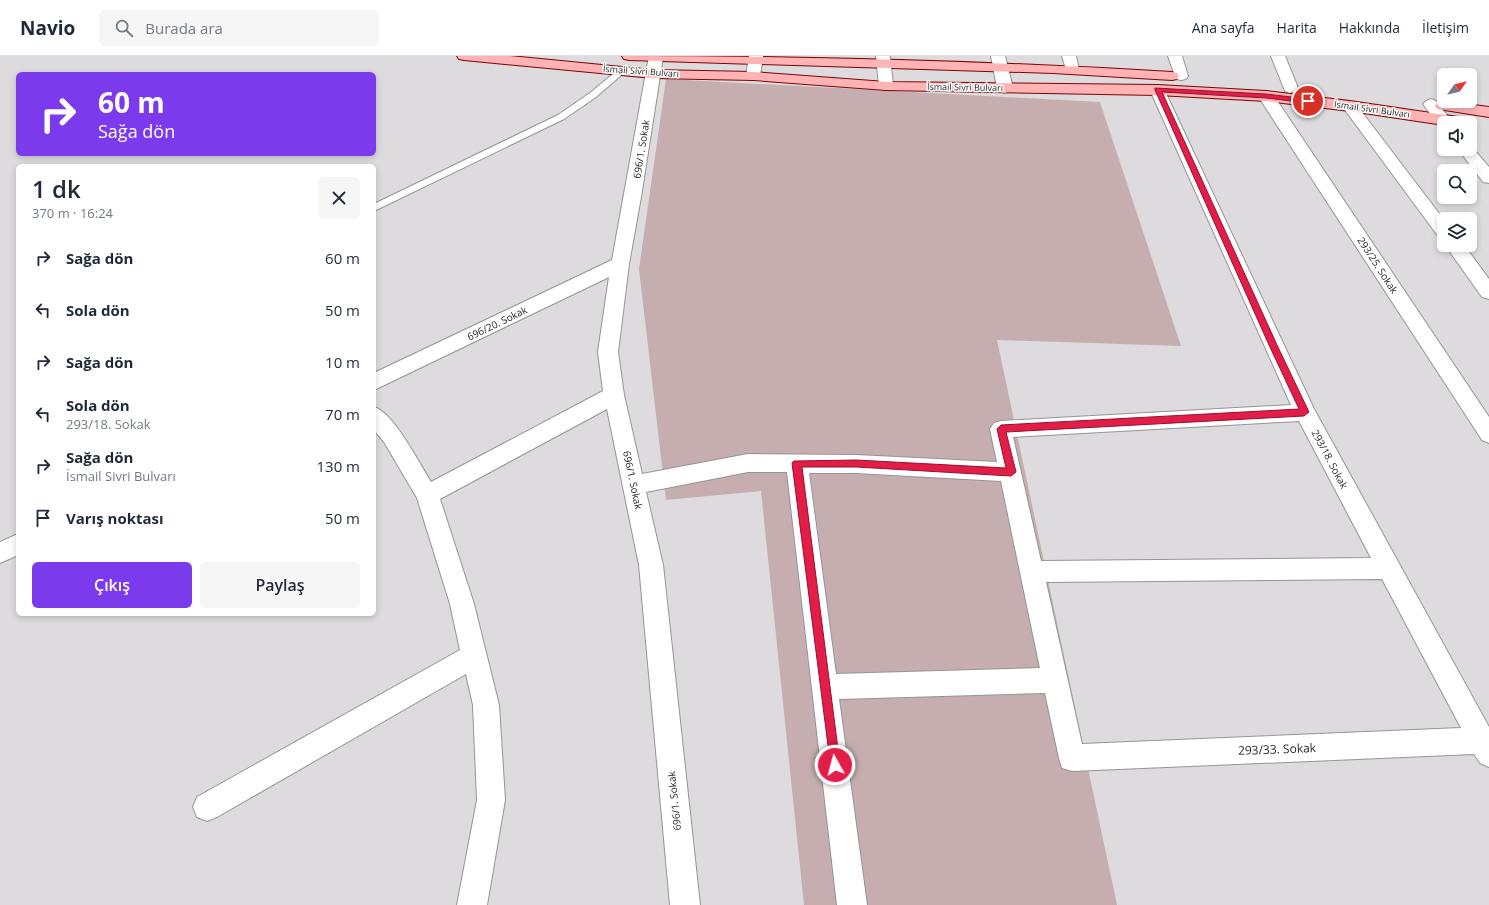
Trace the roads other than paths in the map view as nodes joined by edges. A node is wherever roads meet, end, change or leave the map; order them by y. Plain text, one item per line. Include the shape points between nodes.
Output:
1 (464, 56) edge
2 (630, 56) edge
3 (1175, 56) edge
4 (1278, 56) edge
5 (755, 58) edge
6 (883, 60) edge
7 (999, 62) edge
8 (1071, 63) edge
9 (654, 65) junction
10 (622, 71) junction
11 (753, 76) junction
12 (1181, 76) junction
13 (886, 86) junction
14 (1005, 88) junction
15 (1290, 88) junction
16 (1158, 90) junction
17 (1266, 96) junction
18 (1431, 104) junction
19 (1350, 106) junction
20 (1489, 112) edge
21 (1439, 116) edge
22 (1437, 120) edge
23 (1477, 125) edge
24 (1489, 127) edge
25 (1472, 156) edge
26 (1489, 178) edge
27 (376, 207) edge
28 (1437, 223) edge
29 (1459, 252) edge
30 (620, 264) junction
31 (1489, 292) edge
32 (376, 381) edge
33 (614, 395) junction
34 (1304, 412) junction
35 (376, 418) edge
36 (1489, 434) edge
37 (797, 463) junction
38 (1011, 472) junction
39 (634, 485) junction
40 (427, 495) junction
41 (16, 545) edge
42 (0, 553) edge
43 (1389, 568) junction
44 (1033, 572) junction
45 (474, 656) junction
46 (1055, 680) junction
47 (825, 687) junction
48 (1486, 747) edge
49 (207, 807) dead end
50 (472, 905) edge
51 (685, 905) edge
52 (852, 905) edge

1 - 10 main road, İsmail Sivri Bulvarı
2 - 9 main road, İsmail Sivri Bulvarı
3 - 12 street
4 - 15 street
5 - 6 main road, İsmail Sivri Bulvarı
5 - 9 main road, İsmail Sivri Bulvarı
5 - 11 street
6 - 7 main road, İsmail Sivri Bulvarı
6 - 13 street
7 - 8 main road, İsmail Sivri Bulvarı
7 - 14 street
8 - 12 main road, İsmail Sivri Bulvarı
9 - 10 main road, İsmail Sivri Bulvarı
9 - 11 main road, İsmail Sivri Bulvarı
9 - 30 street, 696/1. Sokak
10 - 27 lane via 561,117
11 - 13 main road, İsmail Sivri Bulvarı
12 - 15 main road, İsmail Sivri Bulvarı
13 - 14 main road, İsmail Sivri Bulvarı
14 - 16 main road, İsmail Sivri Bulvarı
15 - 18 main road, İsmail Sivri Bulvarı via 1345,92
16 - 17 main road, İsmail Sivri Bulvarı
16 - 34 street, 293/18. Sokak
17 - 19 main road, İsmail Sivri Bulvarı
17 - 36 street, 293/25. Sokak
18 - 20 main road, İsmail Sivri Bulvarı
18 - 21 street
19 - 22 main road, İsmail Sivri Bulvarı
19 - 28 street
23 - 24 main road
25 - 26 street
29 - 31 street
30 - 32 street, 696/20. Sokak
30 - 33 street, 696/1. Sokak via 608,352
33 - 39 street, 696/1. Sokak
33 - 40 street
34 - 38 street via 1001,429
34 - 43 street, 293/18. Sokak
35 - 40 street
37 - 38 street
37 - 39 street via 748,463
37 - 47 street
38 - 44 street
39 - 51 street, 696/1. Sokak via 651,565
40 - 45 street via 462,604
41 - 42 street
43 - 44 street
43 - 48 street, 293/18. Sokak
44 - 46 street
45 - 49 street
45 - 50 street via 486,705 491,800
46 - 47 street
46 - 48 street, 293/33. Sokak via 1072,758
47 - 52 street

